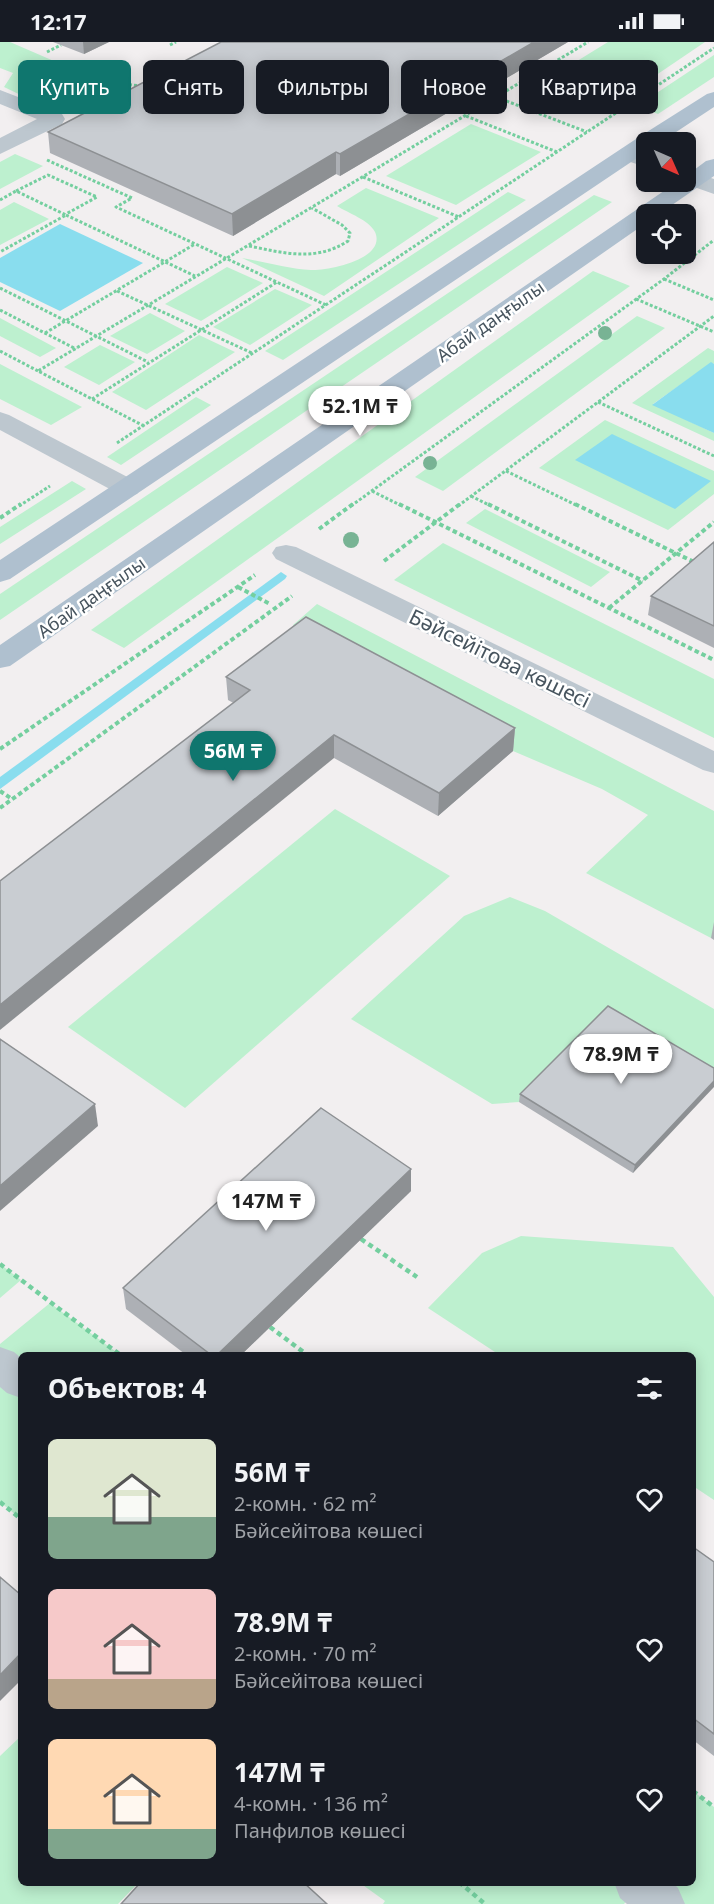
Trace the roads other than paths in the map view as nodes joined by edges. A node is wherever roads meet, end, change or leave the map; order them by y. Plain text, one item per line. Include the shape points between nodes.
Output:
1 (0, 96) edge
2 (714, 98) edge
3 (667, 132) edge
4 (4, 145) edge
5 (636, 154) edge
6 (702, 177) edge
7 (0, 420) edge
8 (128, 488) junction
9 (286, 553) road end
10 (0, 573) edge
11 (0, 659) edge
12 (714, 763) edge
13 (0, 1364) edge
14 (18, 1379) edge
15 (641, 1886) edge
16 (662, 1904) edge

1 - 4 street via 54,119
2 - 3 main road
5 - 8 main road
6 - 11 main road, Абай даңғылы
7 - 8 street
8 - 10 main road
9 - 12 street, Бәйсейітова көшесі
13 - 14 street
15 - 16 street

